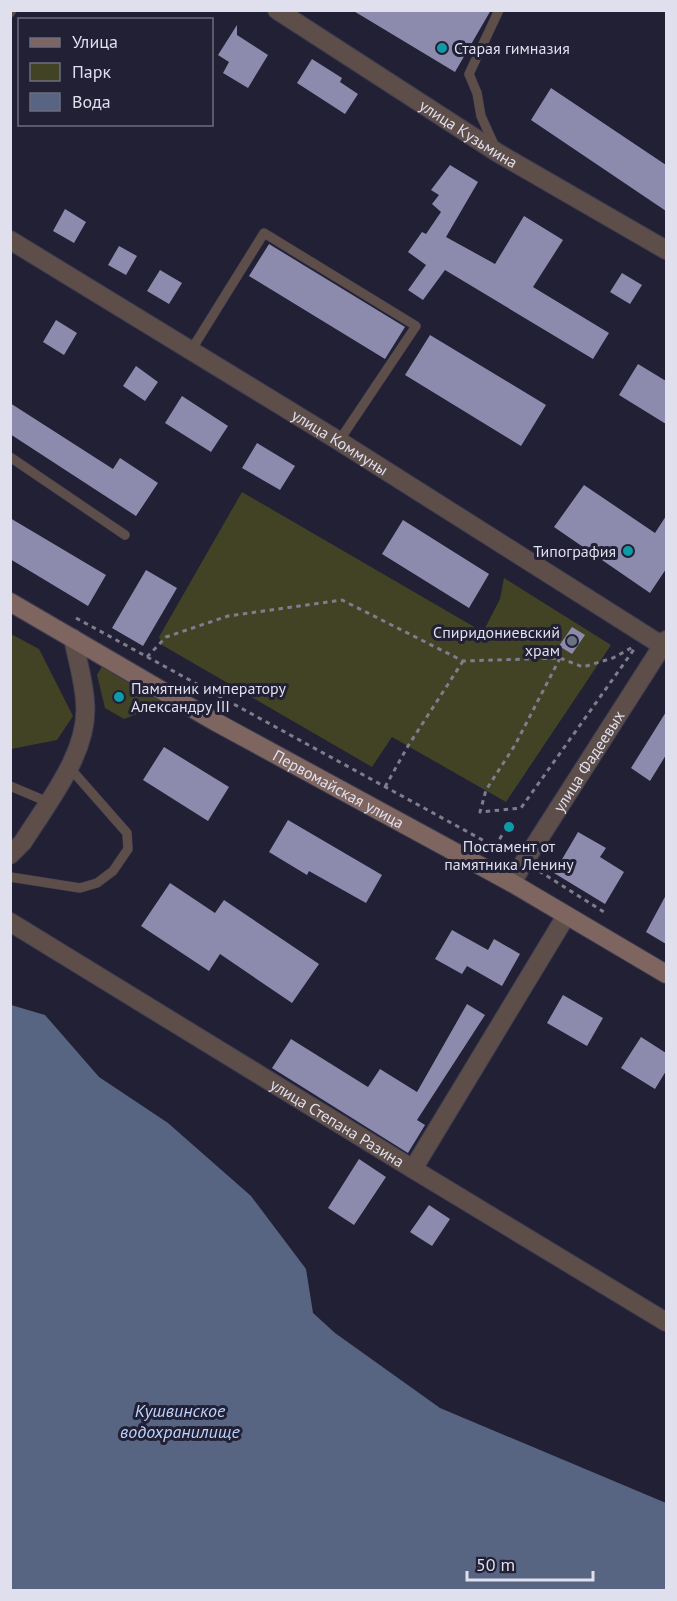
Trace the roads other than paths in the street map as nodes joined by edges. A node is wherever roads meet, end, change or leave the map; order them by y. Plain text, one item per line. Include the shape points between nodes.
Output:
1 (499, 10) edge
2 (288, 14) edge
3 (498, 153) junction
4 (10, 240) edge
5 (666, 249) edge
6 (190, 351) junction
7 (339, 441) junction
8 (10, 457) edge
9 (125, 535) dead end
10 (10, 602) edge
11 (73, 638) junction
12 (665, 645) edge
13 (69, 766) junction
14 (10, 786) edge
15 (48, 802) junction
16 (10, 855) edge
17 (10, 878) edge
18 (512, 883) junction
19 (566, 916) junction
20 (10, 922) edge
21 (666, 975) edge
22 (413, 1169) junction
23 (666, 1322) edge

1 - 3 lane via 469,74 481,116
2 - 3 street, улица Кузьмина
3 - 5 street, улица Кузьмина
4 - 6 street, улица Коммуны
6 - 7 street, улица Коммуны
6 - 7 lane via 264,233 416,326
7 - 12 street, улица Коммуны
8 - 9 lane
10 - 11 main road, Первомайская улица
11 - 13 street via 85,723
11 - 18 main road, Первомайская улица via 214,721
12 - 18 street, улица Фадеевых
13 - 15 street
13 - 17 lane via 127,833 128,849 113,872 80,888
14 - 15 lane
15 - 16 street
18 - 19 main road, Первомайская улица
19 - 21 main road, Первомайская улица
19 - 22 street
20 - 22 street, улица Степана Разина
22 - 23 street, улица Степана Разина

